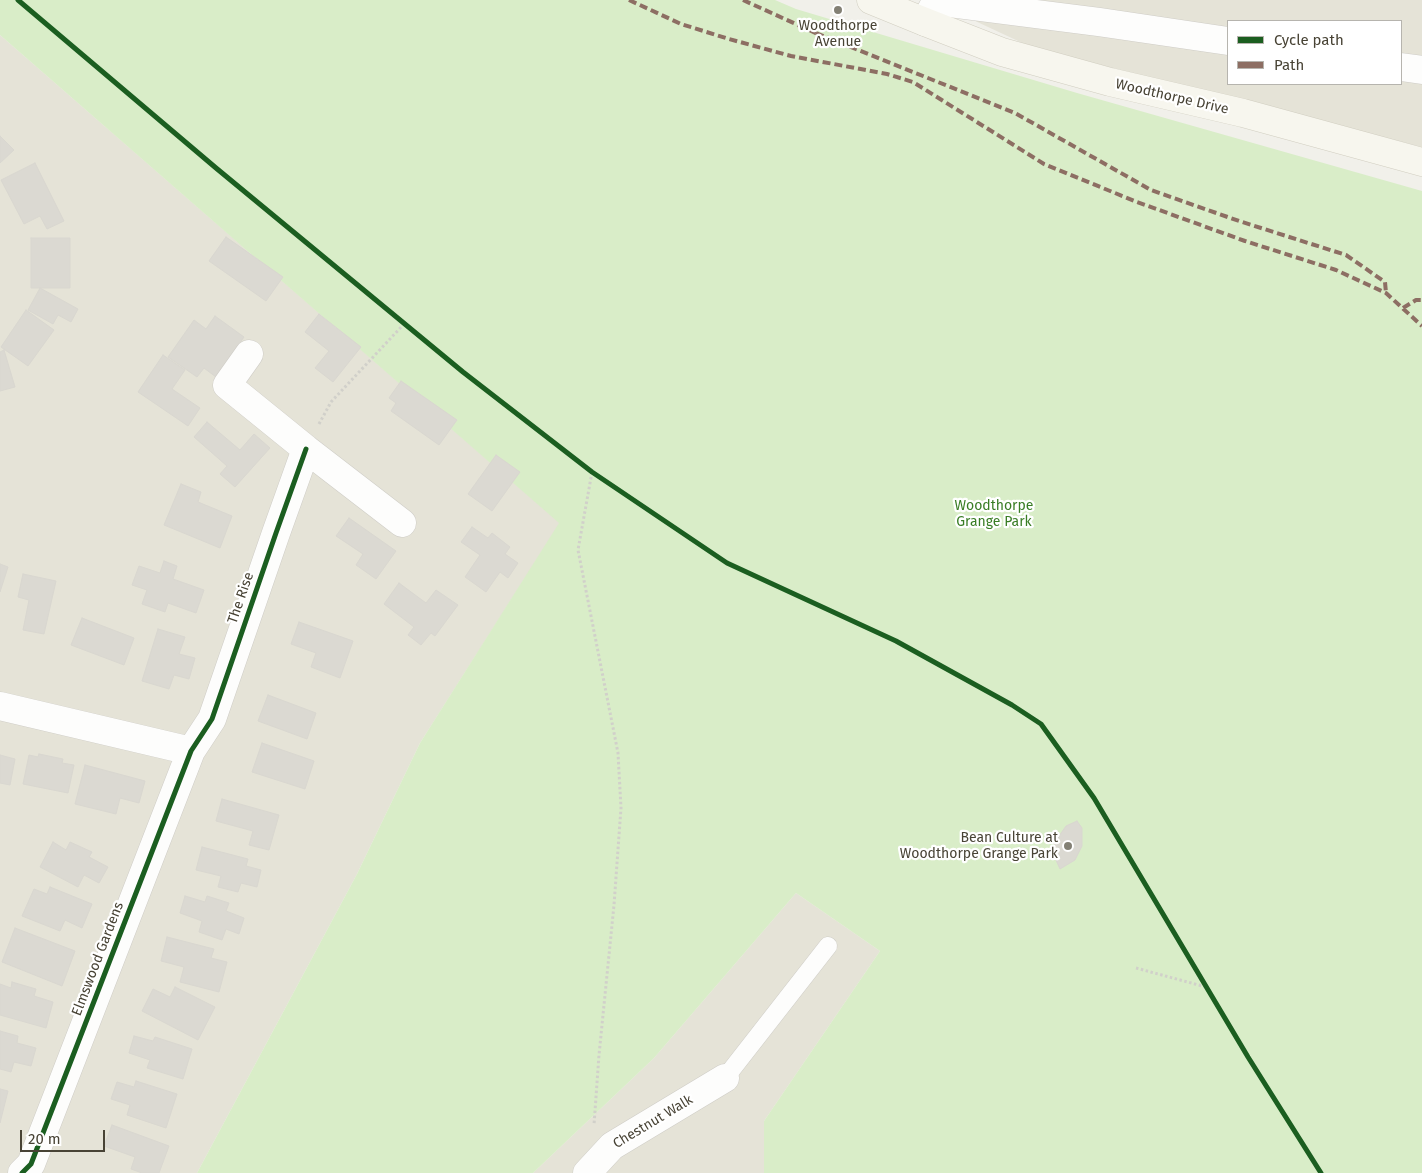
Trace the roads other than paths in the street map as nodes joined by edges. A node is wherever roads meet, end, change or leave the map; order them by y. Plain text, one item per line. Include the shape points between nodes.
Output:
1 (871, 0) edge
2 (924, 22) junction
3 (1227, 41) edge
4 (1402, 67) edge
5 (1422, 70) edge
6 (1422, 162) edge
7 (249, 354) dead end
8 (306, 449) junction
9 (402, 523) dead end
10 (0, 706) edge
11 (190, 751) junction
12 (828, 946) dead end
13 (725, 1078) joint
14 (591, 1168) edge
15 (22, 1173) edge

1 - 2 street, Woodthorpe Drive
2 - 3 street via 934,5 942,2
2 - 6 street, Woodthorpe Drive via 1002,52
4 - 5 street
7 - 8 street via 227,385
8 - 9 street
8 - 11 street, The Rise via 212,719
10 - 11 street
11 - 15 street, Elmswood Gardens via 30,1164
12 - 13 lane
13 - 14 street, Chestnut Walk via 612,1146

